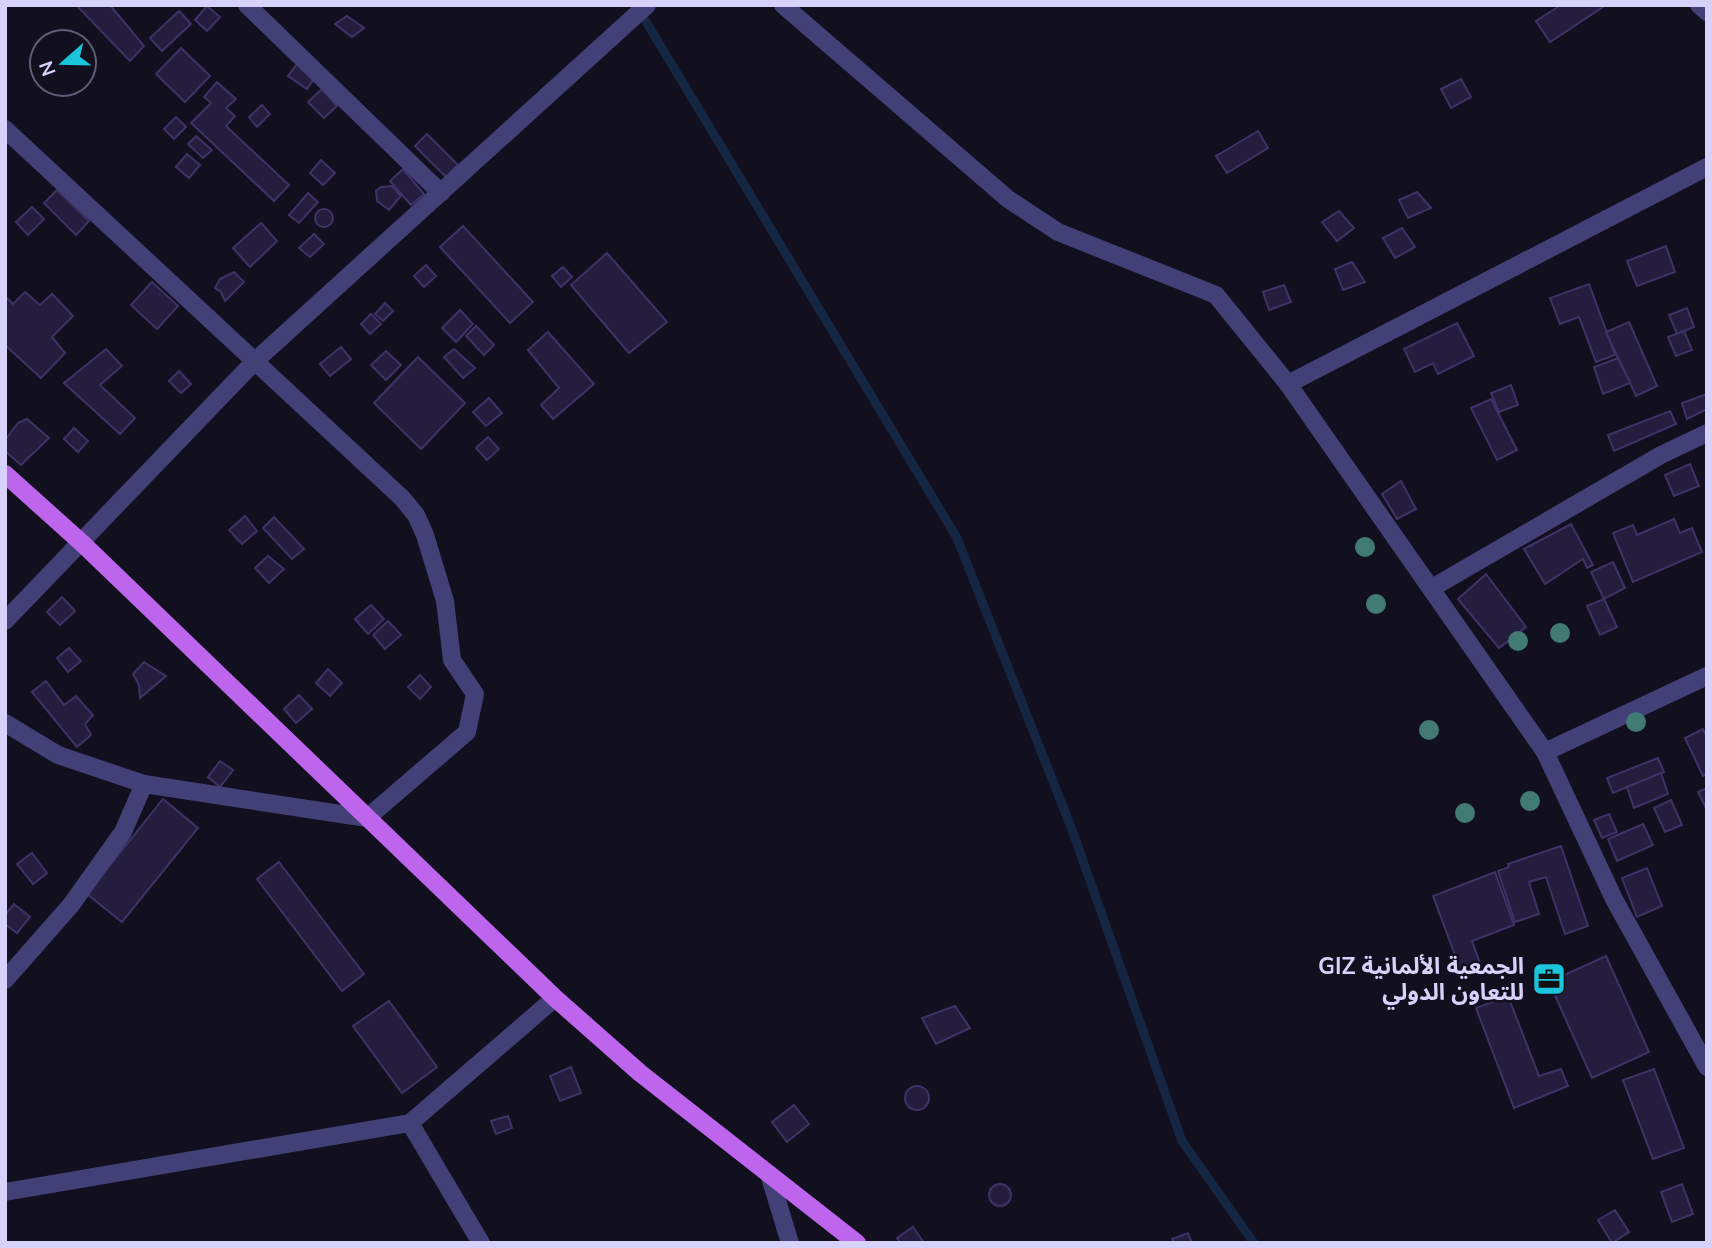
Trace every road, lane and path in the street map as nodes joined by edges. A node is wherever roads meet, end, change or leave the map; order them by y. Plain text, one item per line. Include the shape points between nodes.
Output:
1 (247, 5) edge
2 (647, 5) edge
3 (783, 5) edge
4 (1699, 5) edge
5 (1707, 12) edge
6 (5, 129) edge
7 (1707, 167) edge
8 (442, 193) junction
9 (255, 361) junction
10 (1288, 384) junction
11 (1707, 433) edge
12 (5, 474) edge
13 (83, 544) junction
14 (1432, 588) junction
15 (5, 621) edge
16 (1707, 676) edge
17 (5, 723) edge
18 (1545, 752) junction
19 (144, 784) junction
20 (367, 818) junction
21 (5, 980) edge
22 (555, 998) junction
23 (1707, 1066) edge
24 (410, 1124) junction
25 (769, 1174) junction
26 (5, 1192) edge
27 (481, 1243) edge
28 (790, 1243) edge
29 (857, 1243) edge

1 - 8 street
2 - 8 street
3 - 10 street via 1008,200 1058,232 1216,295
4 - 5 street
6 - 9 street
7 - 10 street
8 - 9 street
9 - 13 street
9 - 20 street via 416,515 445,601 452,660 475,694 467,732
10 - 14 street
11 - 14 street via 1661,454
12 - 13 main road
13 - 15 street
13 - 20 main road
14 - 18 street
16 - 18 street
17 - 19 street via 58,755
18 - 23 street via 1615,901
19 - 20 street
19 - 21 street via 116,842 71,905
20 - 22 main road
22 - 24 street
22 - 25 main road via 640,1073
24 - 26 street
24 - 27 street
25 - 28 street
25 - 29 main road

